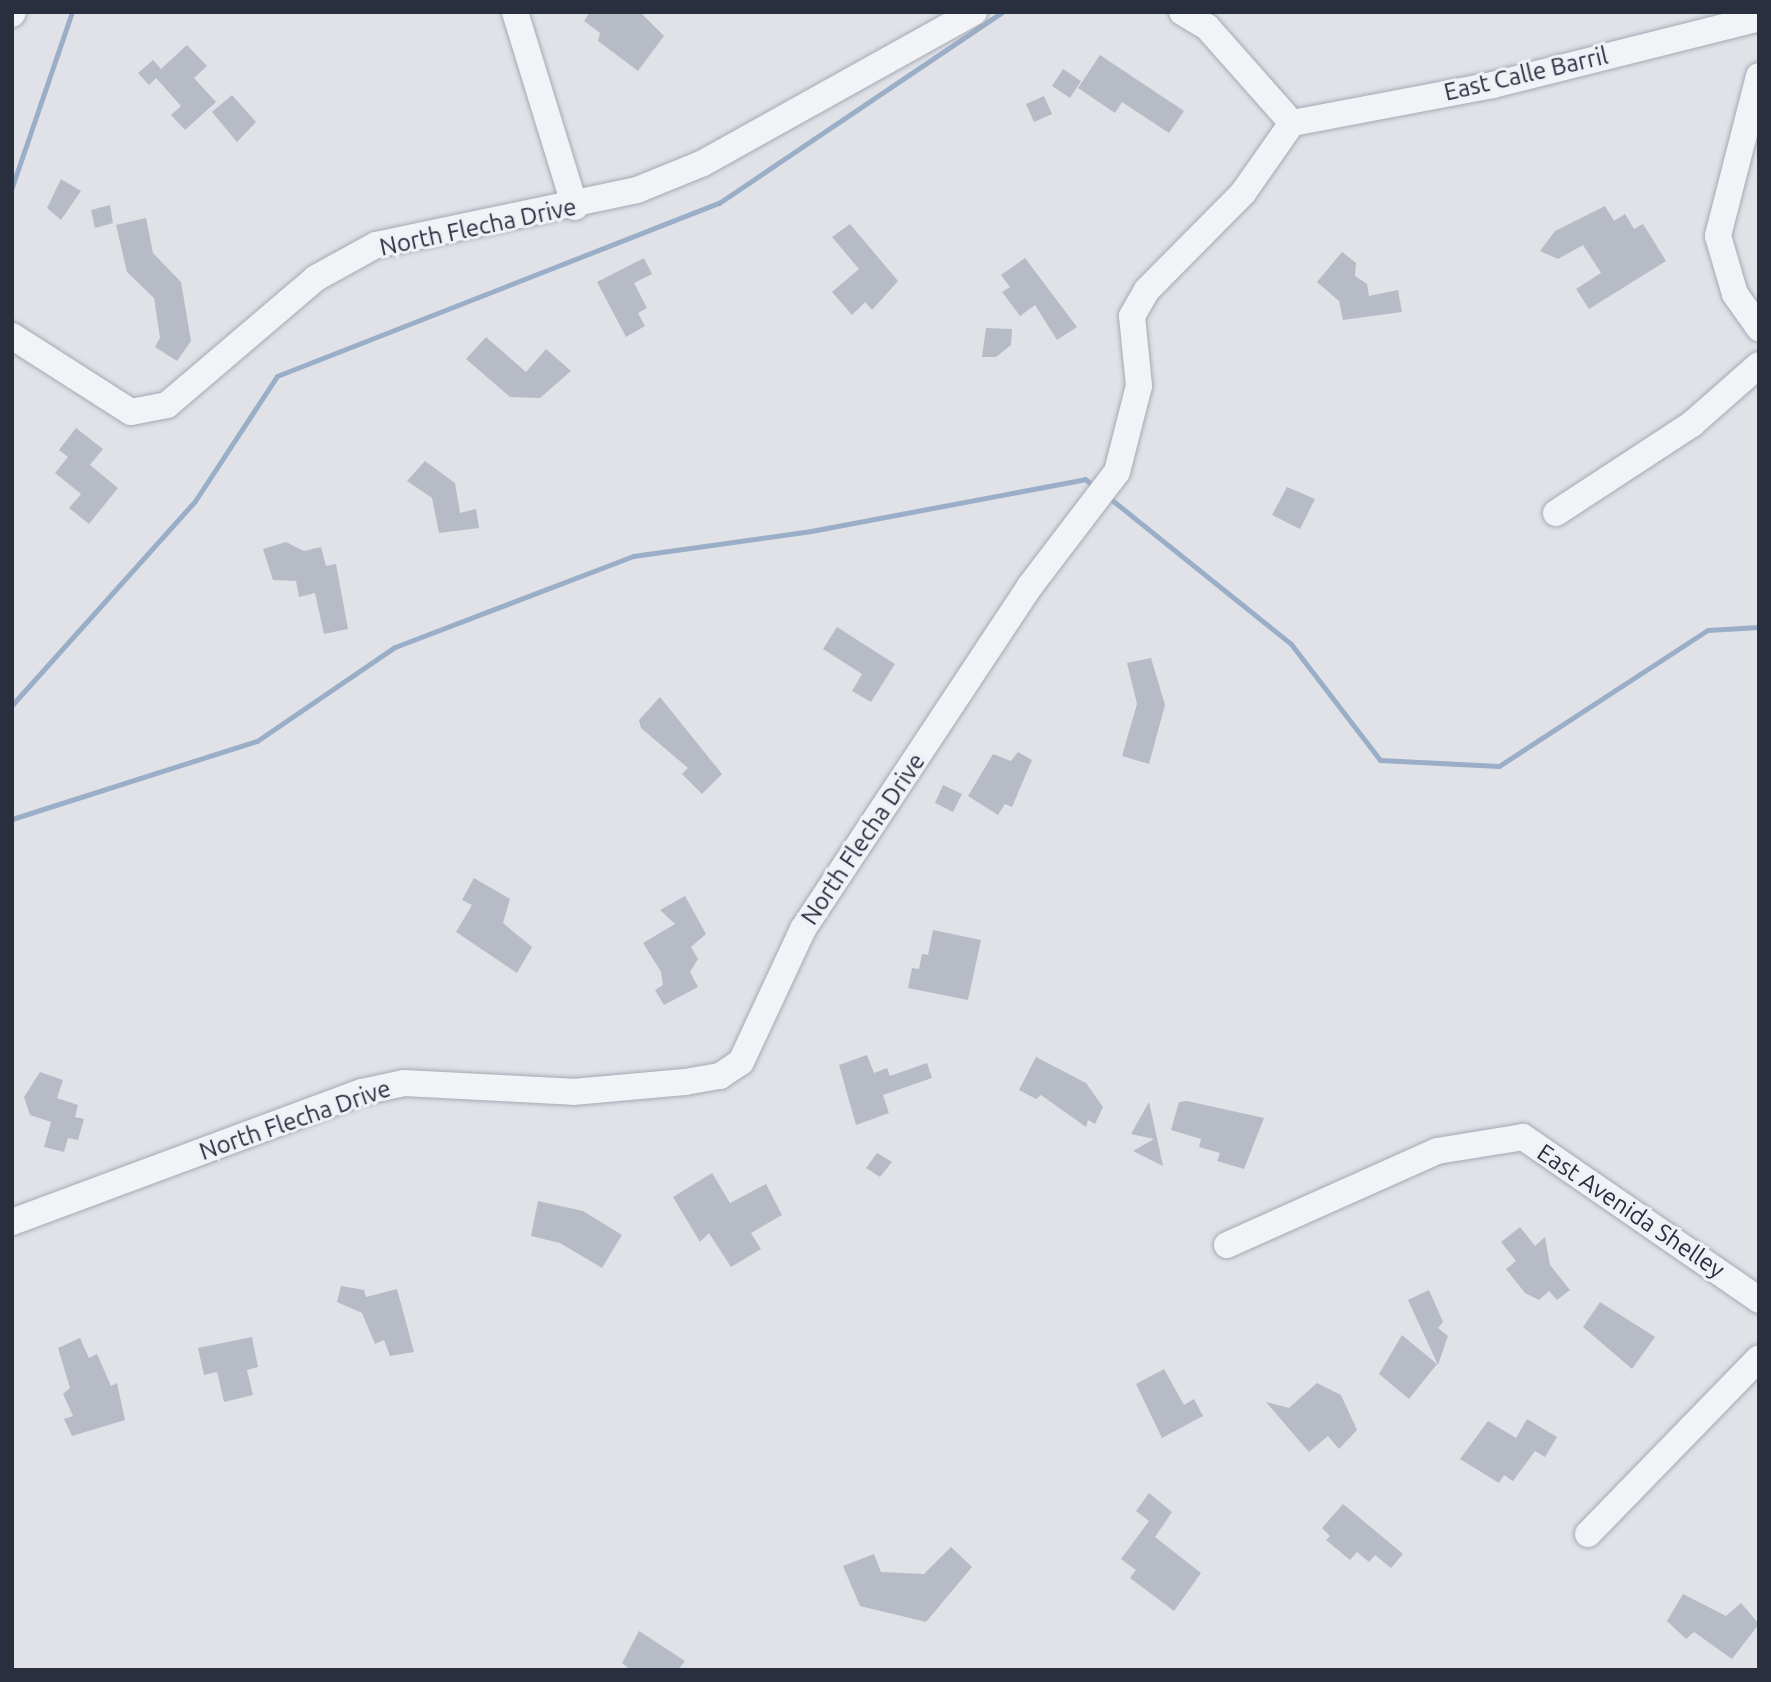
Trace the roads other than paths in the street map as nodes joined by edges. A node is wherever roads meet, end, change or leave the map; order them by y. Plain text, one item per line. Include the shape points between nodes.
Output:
1 (515, 12) edge
2 (974, 12) edge
3 (1182, 12) edge
4 (1757, 24) edge
5 (1759, 76) edge
6 (1292, 123) junction
7 (575, 207) junction
8 (1759, 328) edge
9 (12, 336) edge
10 (1759, 365) edge
11 (1556, 513) dead end
12 (12, 1222) edge
13 (1227, 1245) dead end
14 (1759, 1300) edge
15 (1759, 1358) edge
16 (1588, 1534) dead end

1 - 7 street
2 - 7 street, North Flecha Drive via 703,163
3 - 6 street via 1207,27
4 - 6 street, East Calle Barril via 1493,85
5 - 8 street via 1718,236 1735,294
6 - 12 street, North Flecha Drive via 1243,193 1147,290 1132,316 1139,386 1117,472 1030,586 796,940 741,1062 720,1076 685,1083 573,1092 404,1083 362,1092
7 - 9 street, North Flecha Drive via 376,245 316,278 167,405 131,412
10 - 11 street via 1692,424
13 - 14 street, East Avenida Shelley via 1437,1151 1523,1137
15 - 16 street

